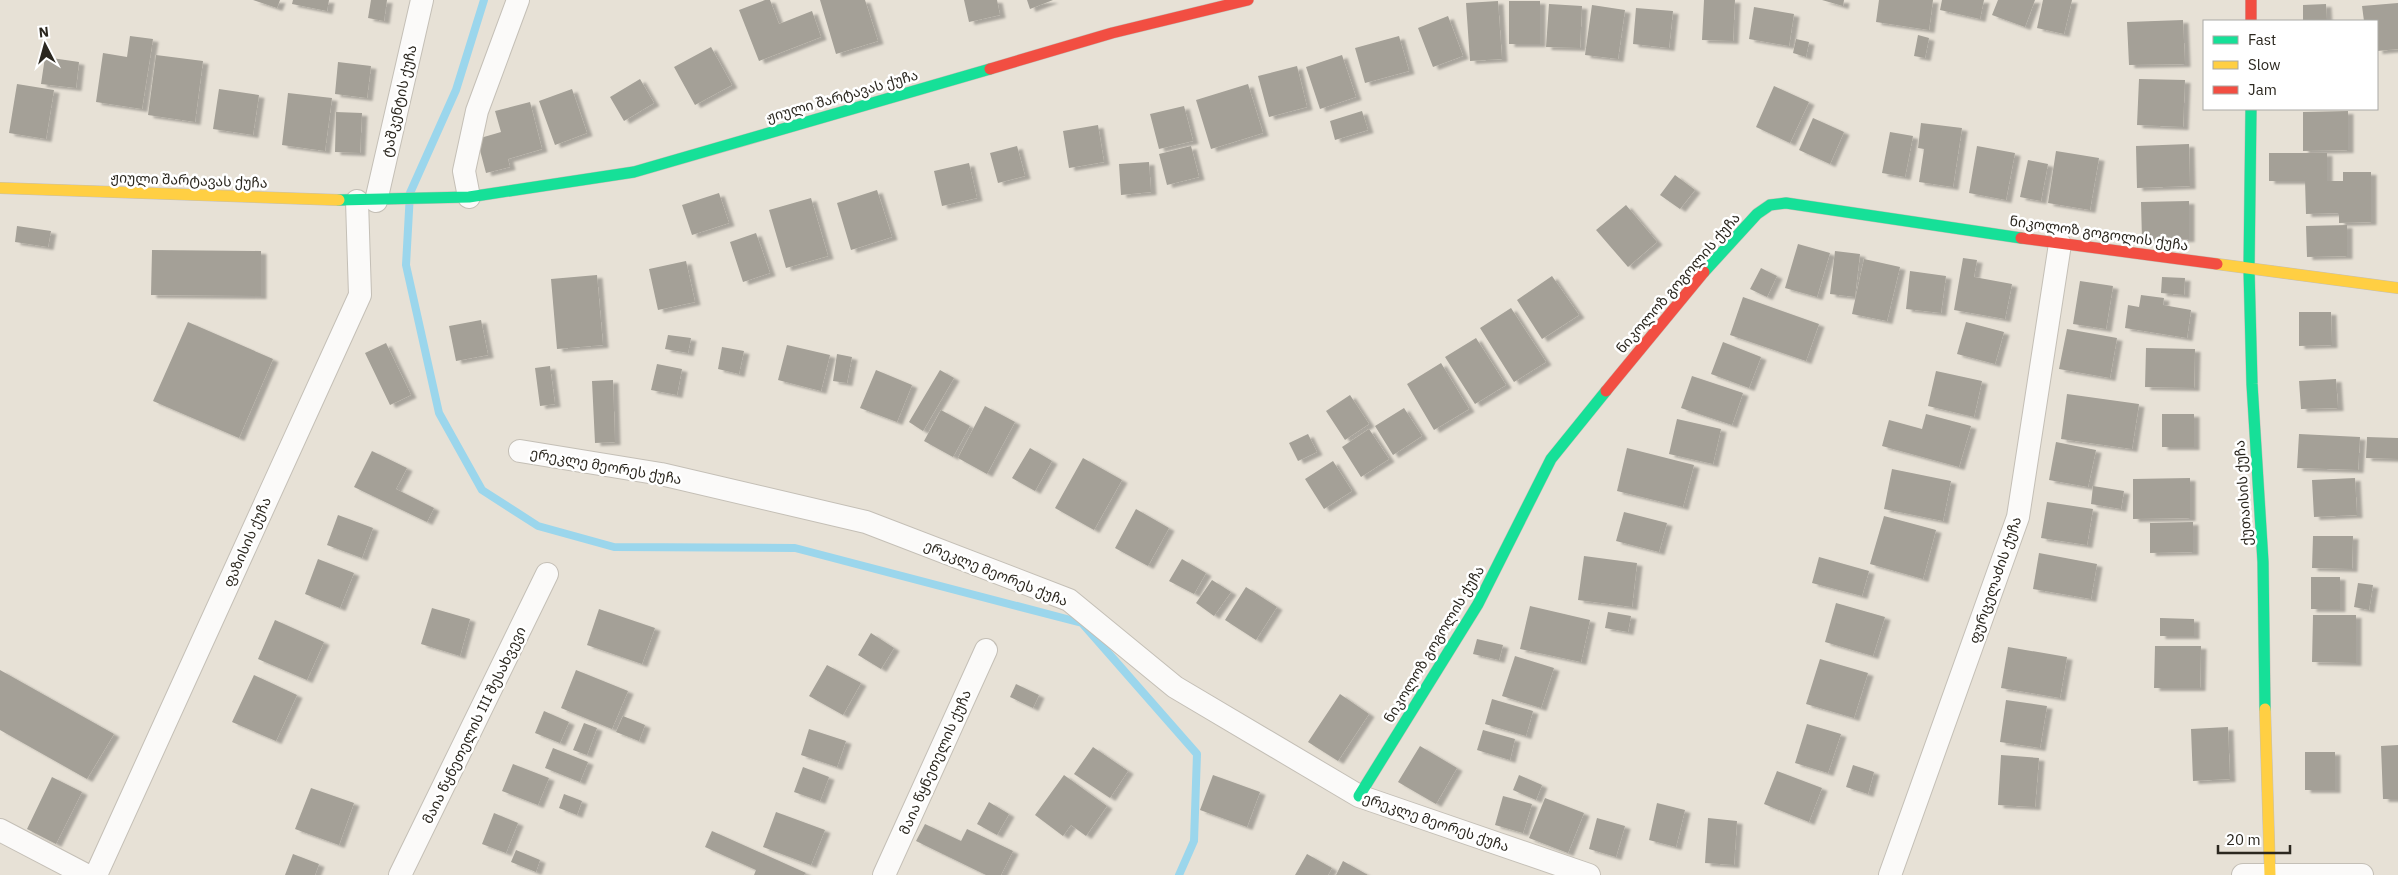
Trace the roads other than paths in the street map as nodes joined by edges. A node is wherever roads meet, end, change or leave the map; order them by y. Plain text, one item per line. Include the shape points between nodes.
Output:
1 (422, 0) edge
2 (518, 0) edge
3 (1248, 0) edge
4 (2251, 0) edge
5 (2251, 20) edge
6 (2250, 110) edge
7 (0, 188) edge
8 (469, 197) junction
9 (366, 201) junction
10 (2060, 244) junction
11 (2249, 269) junction
12 (2398, 288) edge
13 (520, 451) dead end
14 (547, 574) dead end
15 (986, 650) dead end
16 (1359, 796) junction
17 (0, 830) edge
18 (2270, 874) edge
19 (86, 875) edge
20 (96, 875) edge
21 (400, 875) edge
22 (884, 875) edge
23 (1589, 875) edge
24 (1890, 875) edge
25 (2243, 875) edge
26 (2362, 875) edge

1 - 9 street, ტაშკენტის ქუჩა
2 - 8 street via 477,111 464,171
3 - 8 street, ჟიული შარტავას ქუჩა via 1112,32 634,172
4 - 5 street
6 - 11 street, ქუთაისის ქუჩა
7 - 9 street, ჟიული შარტავას ქუჩა
8 - 9 street, ჟიული შარტავას ქუჩა
9 - 20 street, ფაზისის ქუჩა via 360,295
10 - 11 street, ნიკოლოზ გოგოლის ქუჩა
10 - 16 street, ნიკოლოზ გოგოლის ქუჩა via 1786,203 1770,205 1758,214 1697,279 1551,459 1478,604
10 - 24 street, ფურცელაძის ქუჩა via 2018,517
11 - 12 street, ნიკოლოზ გოგოლის ქუჩა
11 - 18 street, ქუთაისის ქუჩა via 2263,562
13 - 16 street, ერეკლე მეორეს ქუჩა via 661,474 866,522 1069,600 1175,687
14 - 21 street, მაია წყნეთელის III შესახვევი
15 - 22 street, მაია წყნეთელის ქუჩა
16 - 23 street, ერეკლე მეორეს ქუჩა
17 - 19 street
18 - 25 street
18 - 26 street

